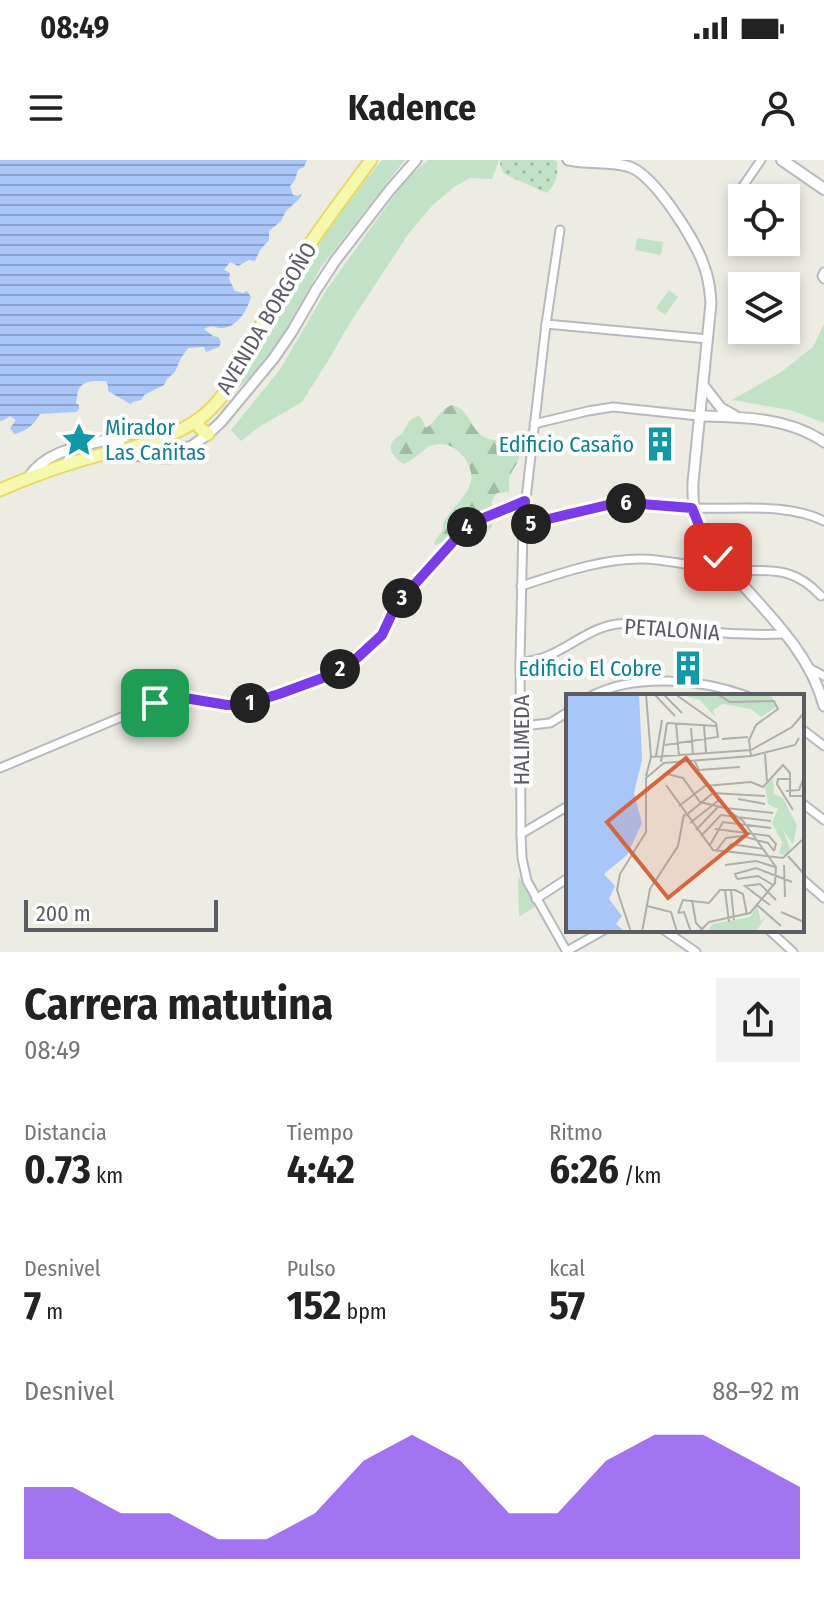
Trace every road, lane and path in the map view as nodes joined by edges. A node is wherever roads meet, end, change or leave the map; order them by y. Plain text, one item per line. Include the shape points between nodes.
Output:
1 (371, 160) edge
2 (416, 160) edge
3 (568, 160) edge
4 (761, 160) edge
5 (782, 160) edge
6 (744, 184) edge
7 (824, 189) edge
8 (560, 230) dead end
9 (546, 324) junction
10 (708, 339) junction
11 (703, 385) junction
12 (699, 416) junction
13 (739, 417) junction
14 (197, 420) junction
15 (221, 422) junction
16 (534, 424) junction
17 (208, 434) junction
18 (824, 442) edge
19 (105, 453) junction
20 (29, 477) junction
21 (0, 490) edge
22 (525, 501) junction
23 (692, 508) junction
24 (824, 521) edge
25 (523, 525) junction
26 (730, 570) junction
27 (521, 586) junction
28 (821, 596) dead end
29 (785, 634) junction
30 (520, 662) junction
31 (809, 668) junction
32 (824, 676) edge
33 (596, 694) edge
34 (740, 694) edge
35 (824, 706) edge
36 (566, 713) edge
37 (522, 726) junction
38 (804, 731) edge
39 (824, 746) edge
40 (0, 768) edge
41 (804, 805) edge
42 (566, 807) edge
43 (824, 820) edge
44 (521, 834) junction
45 (566, 879) edge
46 (804, 881) edge
47 (824, 898) edge
48 (536, 899) junction
49 (601, 932) edge
50 (667, 932) edge
51 (771, 932) edge
52 (567, 952) edge
53 (696, 952) edge
54 (793, 952) edge

1 - 14 main road, AVENIDA BORGOÑO via 293,269 232,382
2 - 15 street via 335,261 281,349
3 - 10 street via 628,166 661,193 704,264 710,294
4 - 6 street
5 - 7 main road
8 - 9 street, HALIMEDA
9 - 10 street
9 - 16 street, HALIMEDA
10 - 11 street
11 - 12 street
11 - 13 street via 721,408
12 - 13 street
12 - 16 street via 613,407
12 - 23 street
13 - 18 street via 796,427
14 - 17 main road
14 - 19 main road, AVENIDA BORGOÑO, bridge via 155,441
15 - 17 street
15 - 19 street via 203,445 177,458
16 - 22 street, HALIMEDA
17 - 20 street via 192,446 172,451 102,441 43,461
19 - 20 main road, AVENIDA BORGOÑO
20 - 21 main road, AVENIDA BORGOÑO
22 - 25 street, HALIMEDA
22 - 40 street via 469,524 396,605 382,635 328,676 244,705 162,700
23 - 24 street via 792,510
23 - 25 street via 612,504
23 - 26 street via 707,541
25 - 27 street, HALIMEDA
26 - 27 street via 626,560
26 - 28 street via 783,572
26 - 29 street
27 - 30 street, HALIMEDA
29 - 30 street, PETALONIA via 619,624 590,633 544,659
29 - 31 street
30 - 37 street, HALIMEDA
31 - 32 street
31 - 35 street
33 - 34 street via 627,683 659,681
36 - 37 street via 550,723
37 - 44 street, HALIMEDA
38 - 39 street
41 - 43 street
42 - 44 street
44 - 48 street, HALIMEDA via 524,873
45 - 48 street
46 - 47 street
48 - 52 street, HALIMEDA
49 - 52 street
50 - 53 street
51 - 54 street

